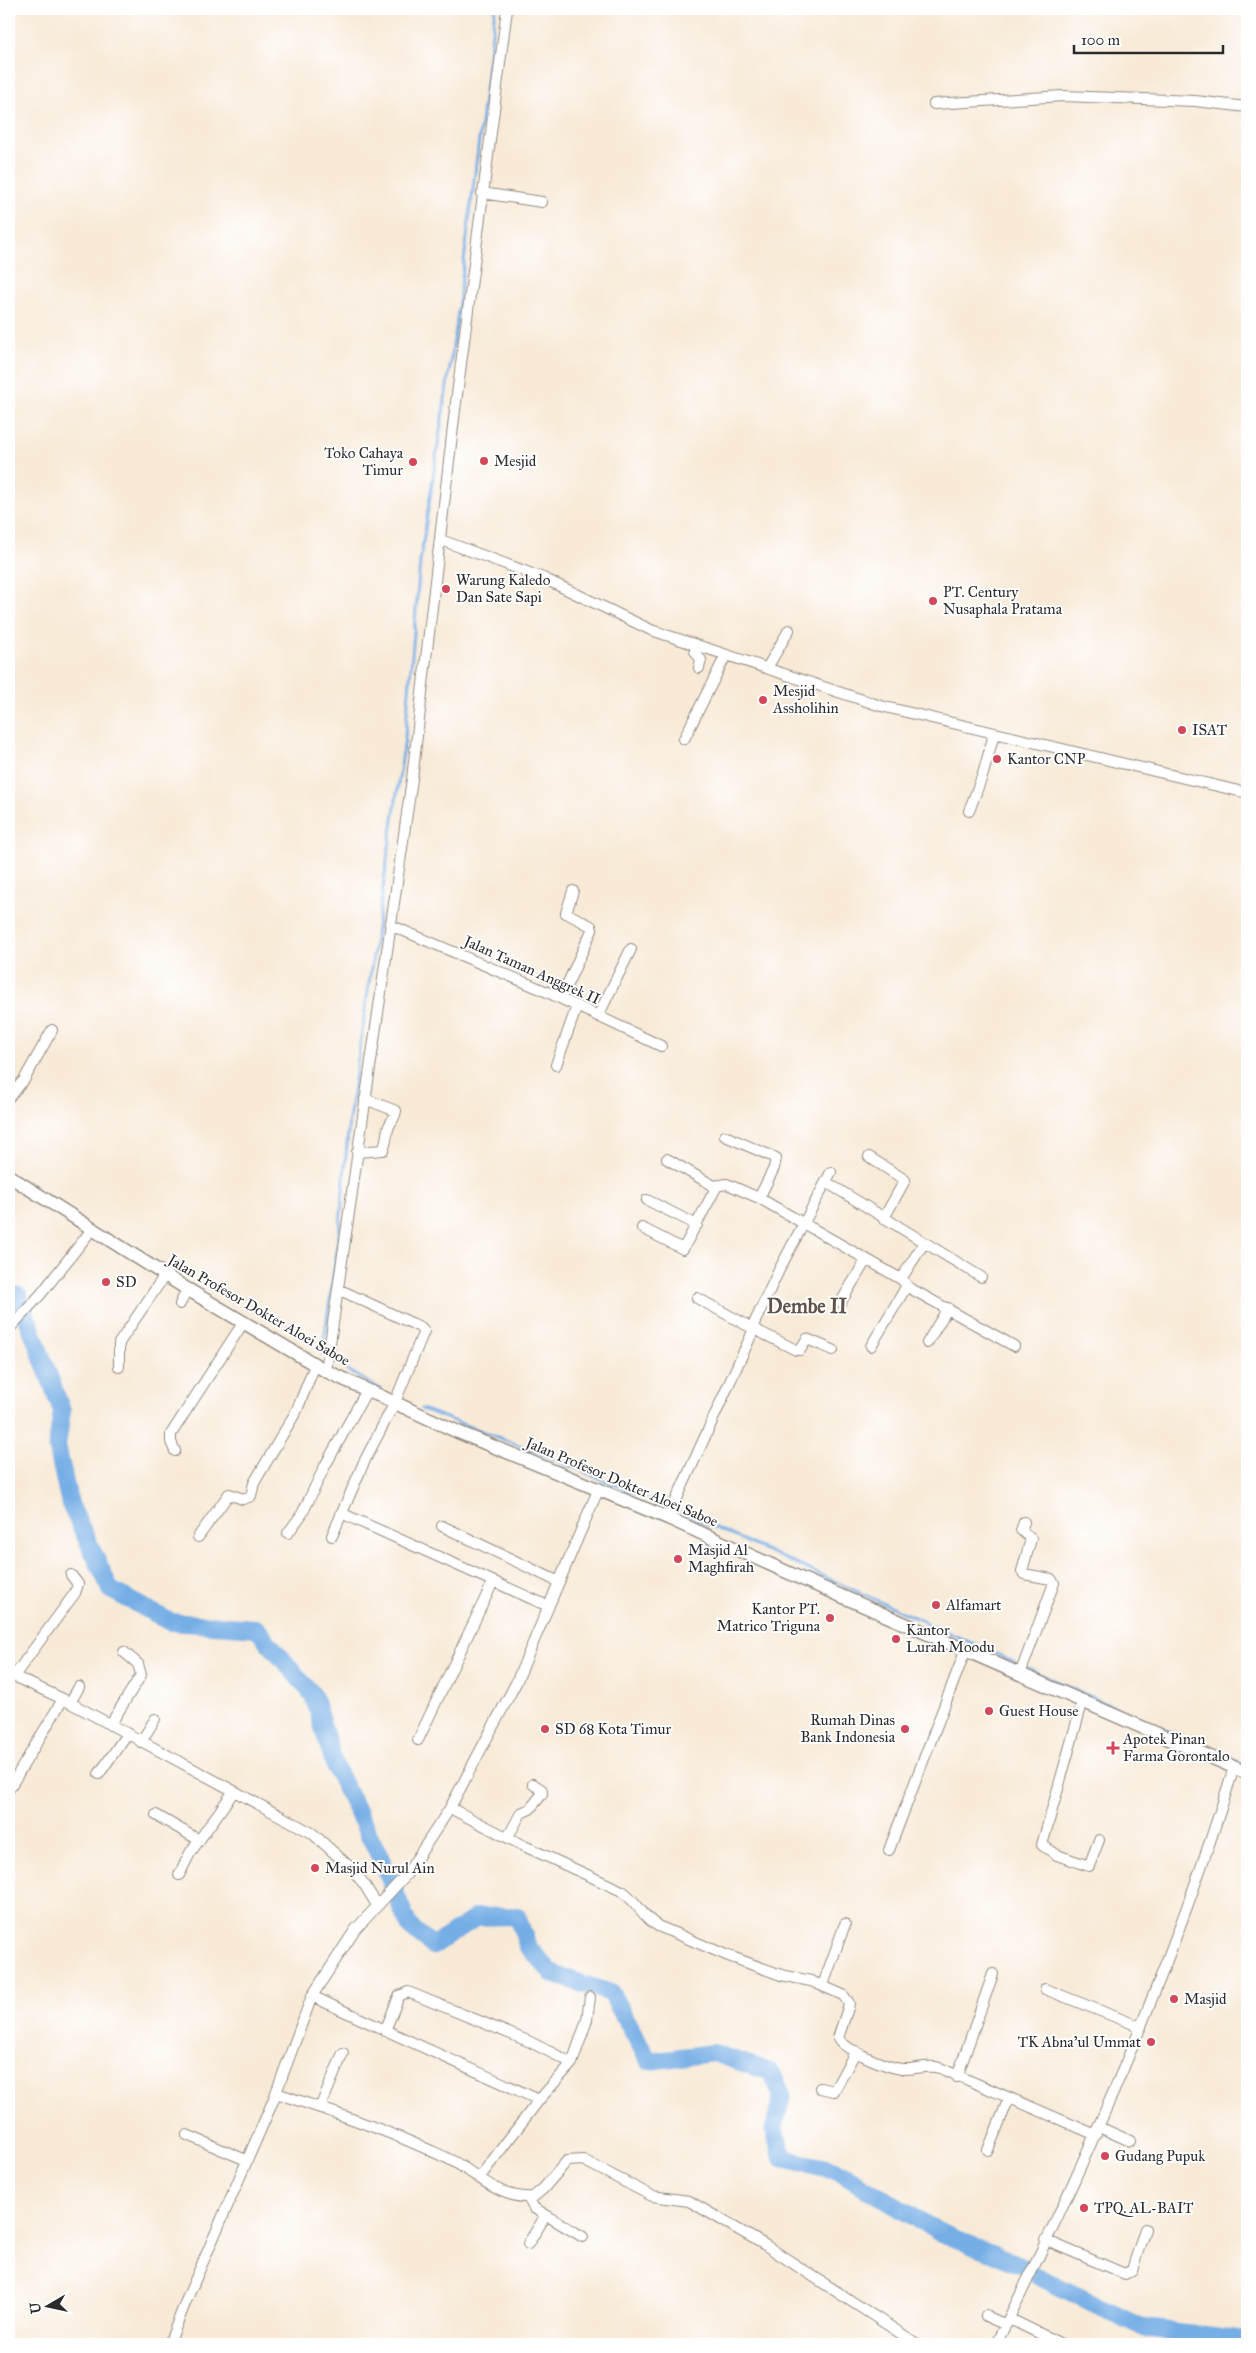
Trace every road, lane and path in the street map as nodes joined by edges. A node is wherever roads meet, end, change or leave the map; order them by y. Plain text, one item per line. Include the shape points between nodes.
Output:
1 (507, 9) edge
2 (934, 104) dead end
3 (1247, 107) edge
4 (482, 193) junction
5 (542, 202) dead end
6 (441, 540) junction
7 (789, 630) dead end
8 (695, 646) junction
9 (726, 656) junction
10 (699, 668) dead end
11 (767, 668) junction
12 (994, 734) junction
13 (684, 739) dead end
14 (1247, 793) edge
15 (969, 811) dead end
16 (573, 891) dead end
17 (390, 925) junction
18 (631, 949) dead end
19 (561, 998) junction
20 (577, 1006) junction
21 (598, 1016) junction
22 (52, 1030) dead end
23 (661, 1046) dead end
24 (556, 1065) dead end
25 (9, 1097) edge
26 (365, 1098) junction
27 (725, 1136) dead end
28 (357, 1152) junction
29 (868, 1157) dead end
30 (667, 1159) dead end
31 (831, 1172) dead end
32 (9, 1176) edge
33 (826, 1182) junction
34 (717, 1186) junction
35 (759, 1198) junction
36 (647, 1200) dead end
37 (884, 1218) junction
38 (804, 1222) junction
39 (697, 1225) junction
40 (93, 1228) junction
41 (642, 1228) dead end
42 (924, 1243) junction
43 (866, 1260) junction
44 (165, 1275) junction
45 (981, 1277) dead end
46 (904, 1283) junction
47 (187, 1289) junction
48 (338, 1289) junction
49 (697, 1298) dead end
50 (841, 1302) dead end
51 (180, 1304) dead end
52 (948, 1308) junction
53 (243, 1323) junction
54 (9, 1329) edge
55 (753, 1329) junction
56 (927, 1343) dead end
57 (871, 1346) dead end
58 (1014, 1346) dead end
59 (833, 1350) dead end
60 (119, 1367) dead end
61 (321, 1368) junction
62 (367, 1390) junction
63 (395, 1402) junction
64 (175, 1450) dead end
65 (599, 1488) junction
66 (341, 1513) junction
67 (668, 1518) junction
68 (1024, 1522) dead end
69 (442, 1526) dead end
70 (288, 1533) dead end
71 (332, 1536) dead end
72 (198, 1537) dead end
73 (71, 1575) dead end
74 (493, 1582) junction
75 (558, 1582) junction
76 (548, 1606) junction
77 (966, 1649) junction
78 (124, 1652) dead end
79 (1020, 1674) junction
80 (11, 1675) edge
81 (79, 1687) dead end
82 (1083, 1700) junction
83 (66, 1701) junction
84 (155, 1718) dead end
85 (110, 1725) junction
86 (127, 1734) junction
87 (418, 1740) dead end
88 (141, 1742) junction
89 (1234, 1766) junction
90 (1247, 1773) edge
91 (99, 1774) dead end
92 (533, 1784) dead end
93 (9, 1789) edge
94 (234, 1791) junction
95 (450, 1808) junction
96 (156, 1815) dead end
97 (508, 1837) junction
98 (199, 1840) junction
99 (1099, 1840) dead end
100 (889, 1850) dead end
101 (179, 1875) dead end
102 (377, 1905) junction
103 (845, 1924) dead end
104 (992, 1974) dead end
105 (823, 1985) junction
106 (1045, 1988) dead end
107 (312, 1996) junction
108 (590, 1997) dead end
109 (1141, 2026) junction
110 (385, 2031) junction
111 (856, 2051) junction
112 (343, 2053) dead end
113 (572, 2063) junction
114 (957, 2077) junction
115 (820, 2088) dead end
116 (276, 2093) junction
117 (1010, 2098) junction
118 (539, 2100) junction
119 (320, 2108) junction
120 (1097, 2131) junction
121 (187, 2136) dead end
122 (1130, 2141) dead end
123 (988, 2150) dead end
124 (246, 2160) junction
125 (480, 2178) junction
126 (528, 2198) junction
127 (546, 2215) junction
128 (1145, 2229) dead end
129 (584, 2237) dead end
130 (1045, 2240) junction
131 (528, 2244) dead end
132 (986, 2316) dead end
133 (1008, 2322) junction
134 (170, 2344) edge
135 (917, 2344) edge
136 (996, 2344) edge
137 (1061, 2344) edge

1 - 4 street
2 - 3 street via 1063,96
4 - 5 street
4 - 6 street
6 - 8 street via 527,572 651,630
6 - 17 street via 412,779
7 - 11 street
8 - 9 street
8 - 10 street via 701,660
9 - 11 street
9 - 13 street
11 - 12 street via 881,706
12 - 14 street
12 - 15 street
16 - 19 street via 566,913 592,926 592,930
17 - 19 street, Jalan Taman Anggrek II
17 - 26 street
18 - 21 street
19 - 20 street, Jalan Taman Anggrek II
20 - 21 street, Jalan Taman Anggrek II
20 - 24 street
21 - 23 street, Jalan Taman Anggrek II
22 - 25 street via 25,1078
26 - 28 street
26 - 28 street via 396,1111 395,1118 388,1128 383,1150
27 - 35 street via 776,1158
28 - 48 street
29 - 37 street via 905,1180
30 - 34 street
31 - 33 street
32 - 40 street, Jalan Profesor Dokter Aloei Saboe
33 - 37 street
33 - 38 street
34 - 35 street via 727,1184
34 - 39 street
35 - 38 street
36 - 39 street
37 - 42 street
38 - 43 street
38 - 55 street
39 - 41 street via 683,1249
40 - 44 street, Jalan Profesor Dokter Aloei Saboe
40 - 54 street via 42,1294
42 - 45 street
42 - 46 street
43 - 46 street
43 - 50 street
44 - 47 street, Jalan Profesor Dokter Aloei Saboe
44 - 60 street via 119,1343
46 - 52 street
46 - 57 street
47 - 51 street
47 - 53 street, Jalan Profesor Dokter Aloei Saboe
48 - 61 street
48 - 63 street via 424,1331
49 - 55 street
52 - 56 street
52 - 58 street
53 - 61 street, Jalan Profesor Dokter Aloei Saboe
53 - 64 street via 171,1434
55 - 59 street via 796,1350 800,1350 807,1338
55 - 67 street
61 - 62 street, Jalan Profesor Dokter Aloei Saboe
61 - 72 street via 254,1483 251,1496 244,1499 229,1494
62 - 63 street, Jalan Profesor Dokter Aloei Saboe
62 - 70 street via 302,1514
63 - 65 street, Jalan Profesor Dokter Aloei Saboe via 458,1432
63 - 66 street
65 - 67 street, Jalan Profesor Dokter Aloei Saboe
65 - 75 street
66 - 71 street
66 - 74 street
67 - 77 street, Jalan Profesor Dokter Aloei Saboe
68 - 79 street via 1021,1530 1032,1538 1022,1571 1051,1579 1054,1583
69 - 75 street
73 - 80 street via 78,1584 75,1593
74 - 76 street
74 - 87 street
75 - 76 street
76 - 95 street via 516,1683
77 - 79 street, Jalan Profesor Dokter Aloei Saboe
77 - 100 street
78 - 85 street via 138,1664 140,1675
79 - 82 street, Jalan Profesor Dokter Aloei Saboe
80 - 83 street
81 - 83 street
82 - 89 street, Jalan Profesor Dokter Aloei Saboe
82 - 99 street via 1042,1845 1057,1855 1089,1866
83 - 85 street
83 - 93 street
84 - 88 street
85 - 86 street
86 - 88 street
86 - 91 street
88 - 94 street
89 - 90 street, Jalan Profesor Dokter Aloei Saboe
89 - 109 street via 1192,1892
92 - 97 street via 541,1788 542,1794 530,1809 521,1813
94 - 98 street
94 - 102 street via 285,1817 329,1846 364,1884
95 - 97 street
95 - 102 street via 406,1875
96 - 98 street
97 - 105 street via 622,1891 632,1898 649,1921 658,1926 781,1975
98 - 101 street
102 - 107 street via 339,1953
103 - 105 street
104 - 114 street
105 - 111 street via 847,1998 848,2008 838,2038
106 - 109 street
107 - 110 street
107 - 116 street
108 - 113 street via 587,2020
109 - 120 street
110 - 113 street via 399,1996 408,1992
110 - 118 street
111 - 114 street via 894,2068 933,2066
111 - 115 street via 834,2091
112 - 119 street
113 - 118 street
114 - 117 street
116 - 119 street
116 - 124 street
117 - 120 street
117 - 123 street
118 - 125 street
119 - 125 street via 426,2149
120 - 122 street
120 - 130 street
121 - 124 street
124 - 134 street
125 - 126 street via 503,2193
126 - 127 street via 534,2208
126 - 135 street via 533,2198 543,2189 567,2161 583,2160 652,2196 689,2201 765,2245
127 - 129 street
127 - 131 street
128 - 130 street via 1132,2270 1125,2274
130 - 133 street
132 - 133 street
133 - 136 street
133 - 137 street

